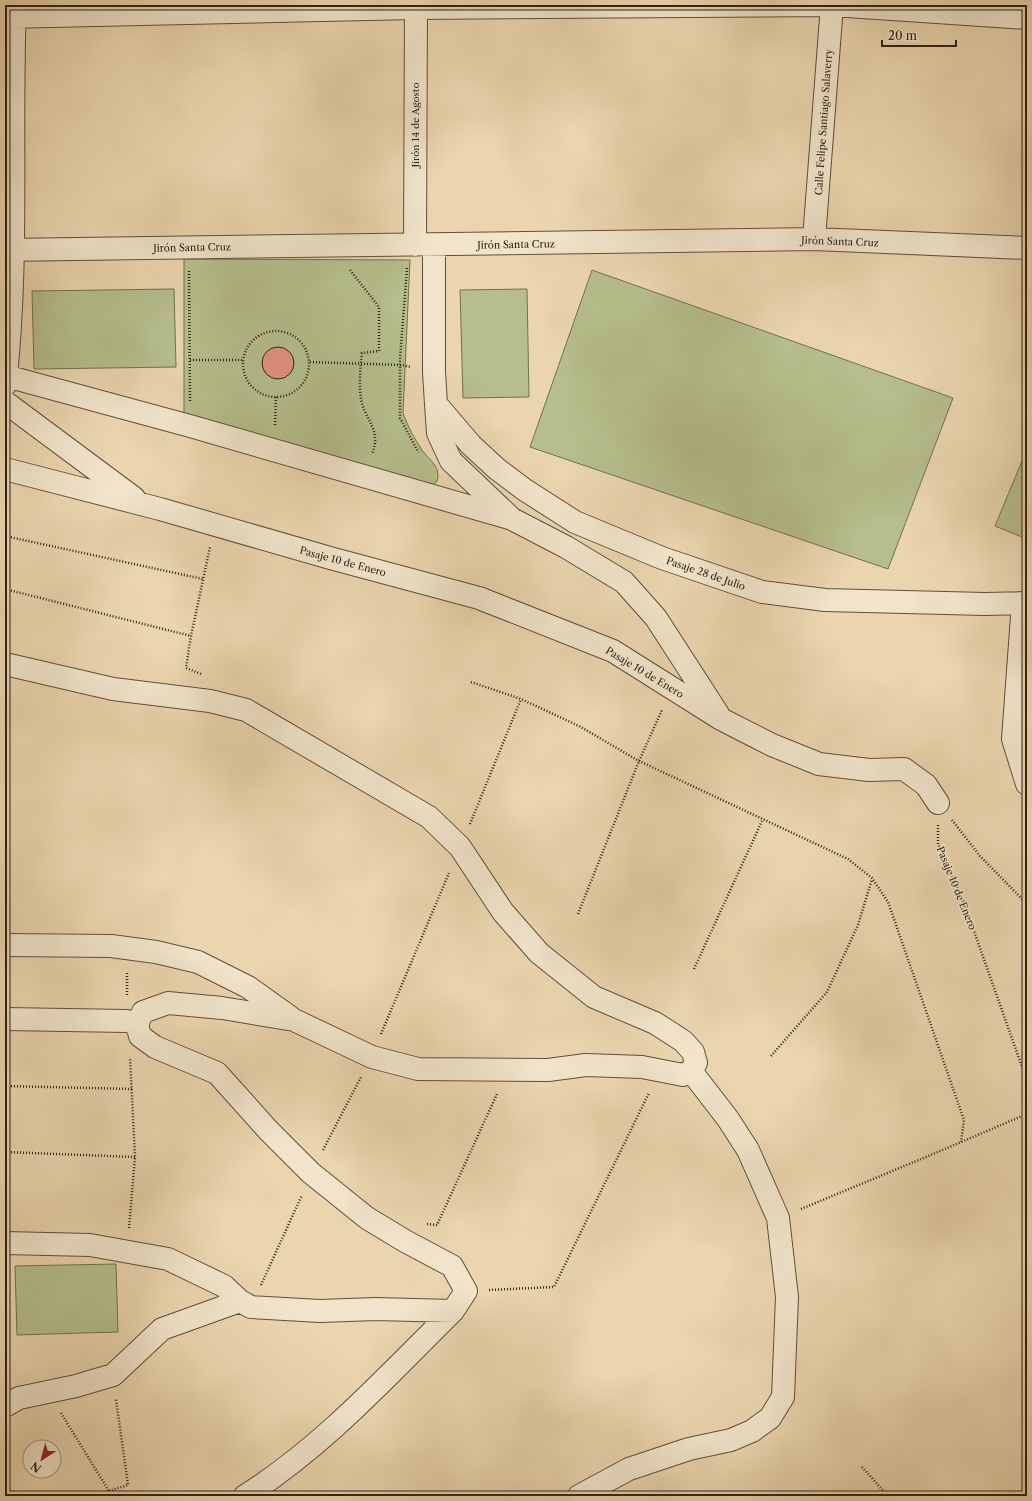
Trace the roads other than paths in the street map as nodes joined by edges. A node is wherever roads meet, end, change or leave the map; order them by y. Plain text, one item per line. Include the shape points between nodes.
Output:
1 (832, 5) edge
2 (415, 6) edge
3 (12, 13) edge
4 (1027, 18) edge
5 (814, 239) junction
6 (419, 245) junction
7 (1027, 248) edge
8 (9, 250) edge
9 (6, 372) edge
10 (5, 402) edge
11 (436, 404) junction
12 (5, 469) edge
13 (142, 505) junction
14 (512, 519) junction
15 (1025, 603) edge
16 (5, 664) edge
17 (721, 719) junction
18 (1027, 784) edge
19 (938, 803) road end
20 (5, 945) edge
21 (5, 1019) edge
22 (294, 1020) junction
23 (132, 1022) junction
24 (691, 1071) junction
25 (5, 1243) edge
26 (246, 1304) junction
27 (453, 1311) junction
28 (5, 1406) edge
29 (245, 1496) edge
30 (579, 1496) edge

1 - 2 street
1 - 4 street
1 - 5 street, Calle Felipe Santiago Salaverry
2 - 3 street
2 - 6 street, Jirón 14 de Agosto
3 - 8 street
5 - 6 street, Jirón Santa Cruz
5 - 7 street, Jirón Santa Cruz
6 - 8 street, Jirón Santa Cruz
6 - 11 street, Jirón 14 de Agosto
8 - 9 street
9 - 14 street
10 - 13 street
11 - 14 street, Jirón 14 de Agosto via 438,433 451,461
11 - 15 street, Pasaje 28 de Julio via 471,445 497,469 575,522 662,558 755,590 825,600 955,604
12 - 13 street, Pasaje 10 de Enero
13 - 17 street, Pasaje 10 de Enero via 480,598 613,651
14 - 17 street via 566,547 624,582 656,618
15 - 18 street via 1013,739
16 - 24 street via 113,689 210,701 246,710 429,816 460,847 503,912 539,952 594,998 655,1023 683,1042 693,1052 696,1063
17 - 19 street, Pasaje 10 de Enero via 772,745 819,764 869,770 904,769 926,785
20 - 22 street via 112,946 156,952 198,962 248,987
21 - 23 street
22 - 23 street via 222,1008 168,1003 143,1012
22 - 24 street via 372,1057 418,1070 548,1070 586,1065 642,1068 683,1075
23 - 27 street via 140,1036 155,1047 217,1073 311,1173 367,1218 452,1266 466,1291
24 - 30 street via 748,1150 778,1218 787,1297 783,1397 770,1418 752,1431 731,1440 689,1449 629,1468
25 - 26 street via 90,1245 168,1259 224,1286
26 - 27 street via 320,1311
26 - 28 street via 162,1329 113,1374 76,1386 19,1398
27 - 29 street via 344,1420 266,1483

